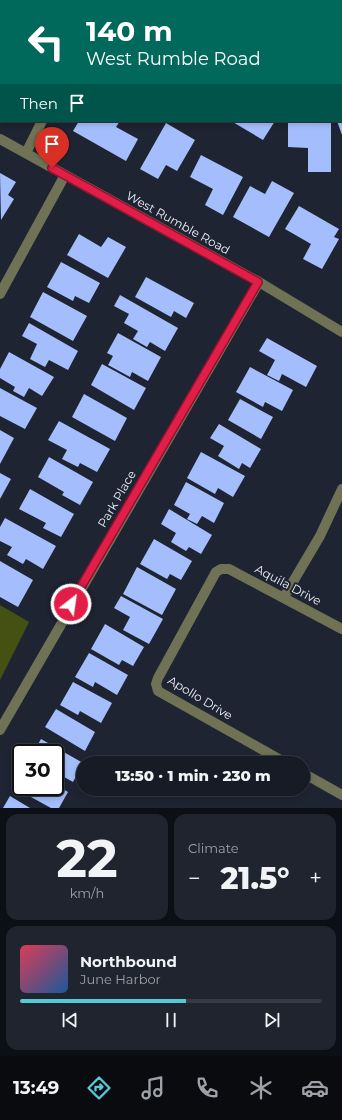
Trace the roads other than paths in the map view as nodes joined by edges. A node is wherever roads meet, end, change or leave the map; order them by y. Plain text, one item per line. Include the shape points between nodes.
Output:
1 (42, 122) edge
2 (0, 139) edge
3 (26, 154) junction
4 (65, 175) junction
5 (258, 282) junction
6 (0, 294) edge
7 (342, 332) edge
8 (342, 489) edge
9 (221, 569) joint
10 (284, 597) junction
11 (342, 629) edge
12 (0, 730) edge
13 (274, 756) edge
14 (310, 777) edge
15 (342, 795) edge

1 - 3 street
2 - 3 street, West Rumble Road
3 - 4 street, West Rumble Road
4 - 5 street, West Rumble Road
4 - 6 street
5 - 7 street, West Rumble Road
5 - 12 street, Park Place
8 - 10 street via 320,536
9 - 10 street, Aquila Drive via 229,569
9 - 13 street, Apollo Drive via 216,572 156,684 158,691
10 - 11 street, Aquila Drive
14 - 15 street

